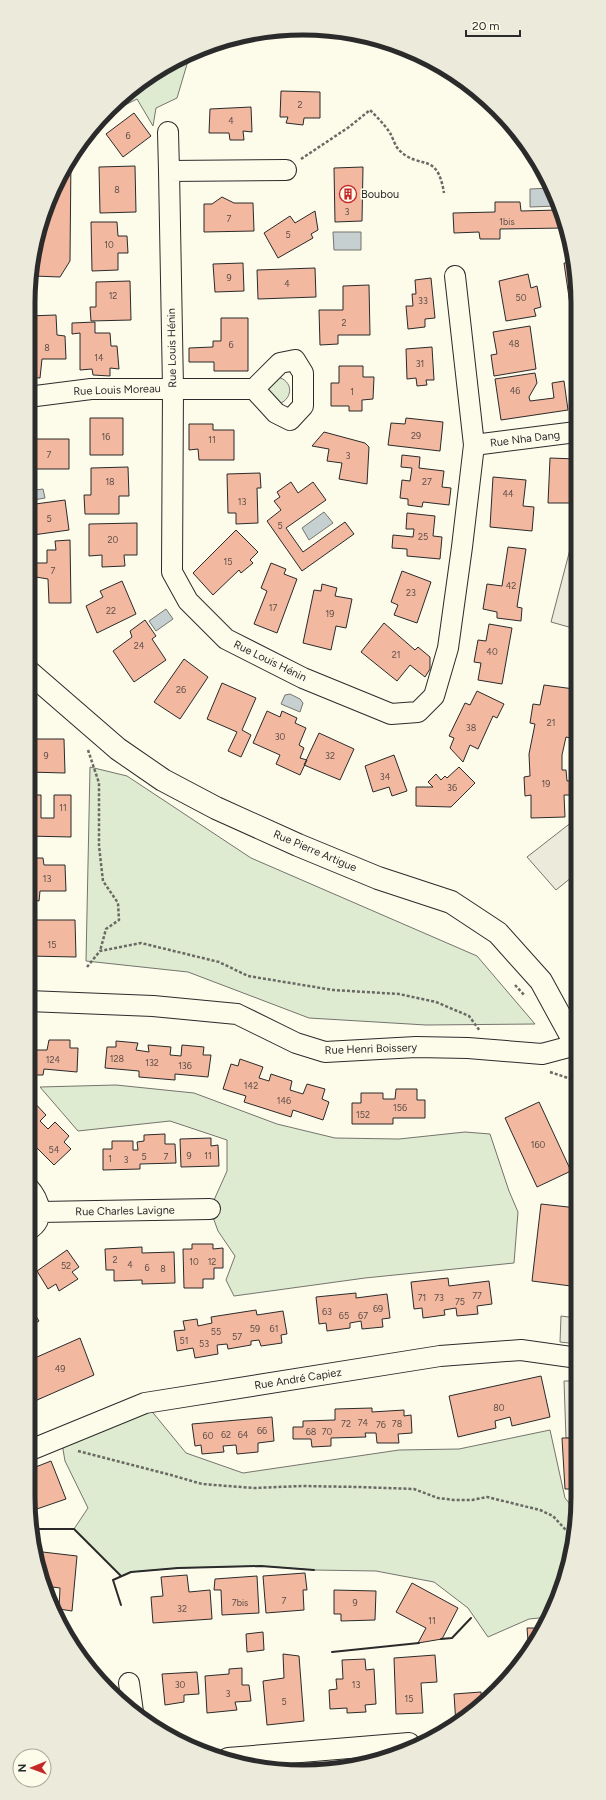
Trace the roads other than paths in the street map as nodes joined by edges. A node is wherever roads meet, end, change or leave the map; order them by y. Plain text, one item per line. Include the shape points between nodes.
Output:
1 (168, 132) dead end
2 (286, 170) road end
3 (169, 171) junction
4 (455, 276) dead end
5 (173, 388) junction
6 (254, 389) dead end
7 (35, 396) edge
8 (571, 433) edge
9 (474, 445) junction
10 (35, 677) edge
11 (35, 1001) edge
12 (571, 1035) edge
13 (571, 1047) edge
14 (35, 1197) edge
15 (210, 1209) dead end
16 (40, 1212) junction
17 (35, 1224) edge
18 (571, 1357) edge
19 (35, 1448) edge
20 (129, 1683) dead end
21 (132, 1703) edge
22 (409, 1743) dead end
23 (239, 1757) edge

1 - 3 street, Rue Louis Hénin
2 - 3 street
3 - 5 street, Rue Louis Hénin
4 - 9 street, Rue Louis Hénin
5 - 6 street, Rue Louis Moreau
5 - 7 street, Rue Louis Moreau via 91,389
5 - 9 street, Rue Louis Hénin via 172,572 188,601 226,640 303,678 391,714 418,712 434,696 448,648
8 - 9 street, Rue Nha Dang
10 - 12 main road, Rue Pierre Artigue via 118,749 163,780 216,808 298,845 378,878 451,902 498,932 541,982
11 - 13 street, Rue Henri Boissery via 153,1006 237,1014 296,1043 325,1052 416,1047 542,1054
14 - 16 street via 39,1202
15 - 16 street, Rue Charles Lavigne
16 - 17 street
18 - 19 street, Rue André Capiez via 521,1350 432,1357 145,1403
20 - 21 street
22 - 23 street

